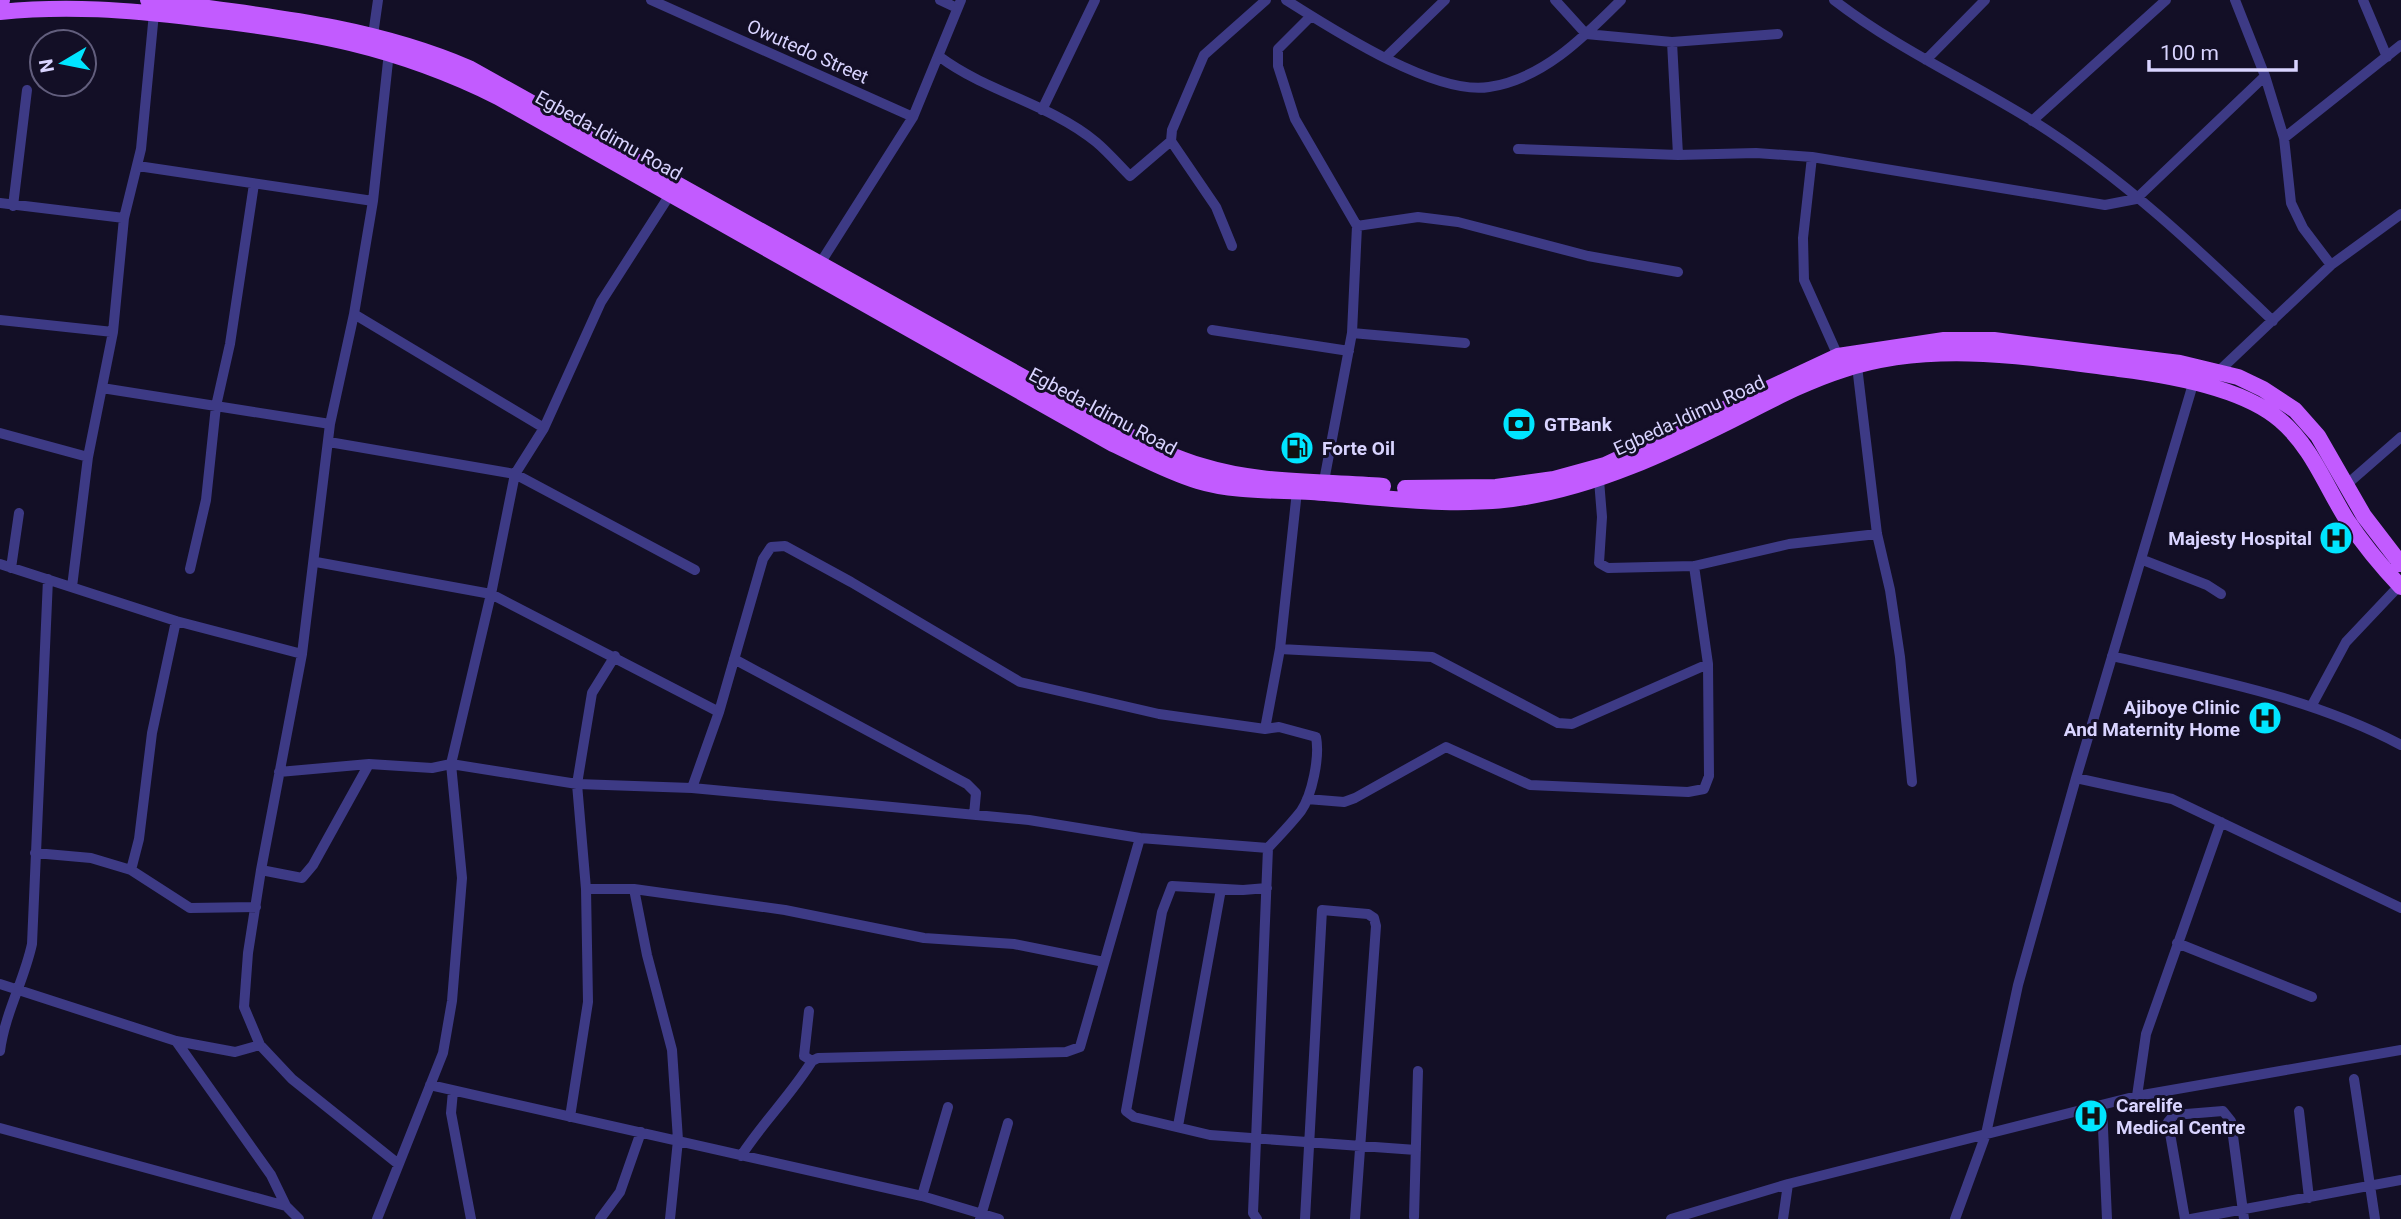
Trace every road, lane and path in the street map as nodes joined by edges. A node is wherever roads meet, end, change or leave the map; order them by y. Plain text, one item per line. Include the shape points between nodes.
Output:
1 (378, 0) edge
2 (651, 0) edge
3 (940, 0) edge
4 (1095, 0) edge
5 (1266, 0) edge
6 (1286, 0) edge
7 (1445, 0) edge
8 (1555, 0) edge
9 (1621, 0) edge
10 (1834, 0) edge
11 (1985, 0) edge
12 (2166, 0) edge
13 (2235, 0) edge
14 (2363, 0) edge
15 (959, 4) edge
16 (151, 7) edge
17 (0, 12) edge
18 (1311, 16) junction
19 (1587, 34) junction
20 (1778, 34) dead end
21 (373, 35) junction
22 (1672, 42) junction
23 (2401, 45) edge
24 (389, 51) junction
25 (940, 57) junction
26 (1387, 57) junction
27 (2387, 57) junction
28 (1926, 61) junction
29 (2265, 76) junction
30 (27, 90) dead end
31 (1042, 110) junction
32 (913, 117) junction
33 (2032, 121) junction
34 (2284, 138) junction
35 (1171, 141) junction
36 (1518, 149) dead end
37 (1678, 155) junction
38 (1812, 157) junction
39 (138, 166) junction
40 (254, 184) junction
41 (671, 193) junction
42 (2136, 199) junction
43 (373, 201) junction
44 (0, 203) edge
45 (13, 206) junction
46 (2401, 214) edge
47 (124, 218) junction
48 (1357, 226) junction
49 (1232, 246) dead end
50 (821, 262) junction
51 (2331, 265) junction
52 (1678, 272) dead end
53 (354, 314) junction
54 (0, 320) edge
55 (2273, 321) junction
56 (1212, 330) dead end
57 (113, 332) junction
58 (1352, 332) junction
59 (1465, 343) dead end
60 (1349, 351) junction
61 (1838, 356) junction
62 (2138, 364) junction
63 (1857, 366) junction
64 (2219, 371) junction
65 (2193, 384) junction
66 (102, 388) junction
67 (216, 406) junction
68 (1728, 415) junction
69 (330, 424) junction
70 (544, 428) junction
71 (0, 433) edge
72 (2401, 437) edge
73 (329, 442) junction
74 (88, 457) junction
75 (515, 474) junction
76 (1598, 480) junction
77 (1324, 481) junction
78 (2345, 486) junction
79 (1297, 491) junction
80 (19, 513) dead end
81 (1877, 534) junction
82 (2143, 560) junction
83 (316, 562) junction
84 (0, 564) edge
85 (2401, 564) edge
86 (1694, 566) junction
87 (11, 568) junction
88 (190, 569) dead end
89 (695, 570) dead end
90 (48, 579) junction
91 (72, 587) junction
92 (2400, 587) edge
93 (491, 594) junction
94 (2221, 594) dead end
95 (176, 621) junction
96 (1280, 649) junction
97 (302, 654) junction
98 (615, 656) junction
99 (2112, 656) junction
100 (734, 659) junction
101 (1707, 664) junction
102 (2312, 705) junction
103 (719, 712) junction
104 (1265, 729) junction
105 (2401, 746) edge
106 (369, 764) junction
107 (451, 764) junction
108 (279, 772) junction
109 (2076, 778) junction
110 (1912, 782) dead end
111 (578, 784) junction
112 (692, 788) junction
113 (1307, 799) junction
114 (974, 815) junction
115 (2221, 822) junction
116 (1140, 838) junction
117 (1268, 848) junction
118 (36, 853) junction
119 (131, 870) junction
120 (261, 870) junction
121 (1267, 888) junction
122 (586, 889) junction
123 (634, 889) junction
124 (1221, 889) junction
125 (256, 907) junction
126 (2401, 908) edge
127 (2177, 943) junction
128 (1104, 961) junction
129 (0, 984) edge
130 (18, 989) junction
131 (2312, 998) dead end
132 (809, 1011) dead end
133 (177, 1041) junction
134 (261, 1045) junction
135 (2401, 1050) edge
136 (0, 1051) edge
137 (812, 1061) junction
138 (1418, 1071) dead end
139 (2354, 1079) dead end
140 (430, 1085) junction
141 (453, 1090) junction
142 (2137, 1096) junction
143 (2102, 1106) junction
144 (948, 1107) dead end
145 (2299, 1111) dead end
146 (570, 1117) junction
147 (1009, 1123) dead end
148 (1178, 1126) junction
149 (0, 1128) edge
150 (641, 1132) junction
151 (1986, 1134) junction
152 (1258, 1137) junction
153 (678, 1140) junction
154 (1308, 1142) junction
155 (1361, 1147) junction
156 (1416, 1150) junction
157 (741, 1156) junction
158 (397, 1163) junction
159 (2401, 1180) edge
160 (1788, 1185) junction
161 (2370, 1186) junction
162 (922, 1196) junction
163 (2309, 1198) junction
164 (286, 1206) junction
165 (2243, 1214) edge
166 (980, 1216) edge
167 (1414, 1217) dead end
168 (299, 1219) edge
169 (377, 1219) edge
170 (471, 1219) edge
171 (600, 1219) edge
172 (670, 1219) edge
173 (999, 1219) edge
174 (1257, 1219) edge
175 (1305, 1219) edge
176 (1355, 1219) edge
177 (1671, 1219) edge
178 (1783, 1219) edge
179 (1955, 1219) edge
180 (2107, 1219) edge
181 (2188, 1219) edge
182 (2375, 1219) edge

1 - 21 street
2 - 32 street, Owutedo Street
3 - 15 street
4 - 31 street
5 - 35 street via 1204,55 1175,120
6 - 18 street
7 - 26 street
8 - 19 street
9 - 19 street
10 - 28 street
11 - 28 street
12 - 33 street
13 - 29 street
14 - 27 street
15 - 25 street
16 - 17 main road, Egbeda-Idimu Road via 51,6
16 - 21 main road, Egbeda-Idimu Road via 310,22
16 - 24 main road, Egbeda-Idimu Road
16 - 39 street
18 - 26 street
18 - 48 street via 1279,49 1278,66 1295,119
19 - 22 street
19 - 26 street via 1546,65 1488,88 1454,85
20 - 22 street
21 - 50 main road, Egbeda-Idimu Road via 470,68
22 - 37 street
23 - 27 street
24 - 41 main road, Egbeda-Idimu Road via 498,97
24 - 43 street
25 - 31 street
25 - 32 street
27 - 34 street
28 - 33 street
29 - 34 street
29 - 42 street
30 - 45 street
31 - 35 street via 1094,141 1130,176
32 - 50 street
33 - 42 street via 2118,180
34 - 51 street via 2291,203 2302,228
35 - 49 street via 1216,207
36 - 37 street
37 - 38 street
38 - 42 street via 2066,200 2105,205
38 - 61 street via 1803,238 1804,280
39 - 40 street
39 - 47 street
40 - 43 street
40 - 67 street
41 - 70 street via 601,302
41 - 79 main road, Egbeda-Idimu Road via 1156,466 1200,482
42 - 55 street via 2190,242
43 - 53 street
44 - 45 street
45 - 47 street
46 - 51 street
47 - 57 street
48 - 52 street via 1418,217 1458,222 1588,256
48 - 58 street
50 - 77 main road, Egbeda-Idimu Road via 1168,455 1245,475
51 - 55 street
53 - 69 street
53 - 70 street
54 - 57 street
55 - 64 street
56 - 60 street
57 - 66 street
58 - 59 street
58 - 60 street
60 - 77 street
61 - 62 main road, Egbeda-Idimu Road via 1944,340 1994,340
61 - 68 main road, Egbeda-Idimu Road
62 - 63 main road, Egbeda-Idimu Road via 1984,354 1907,356
62 - 64 main road, Egbeda-Idimu Road
62 - 65 main road, Egbeda-Idimu Road
63 - 68 main road, Egbeda-Idimu Road
63 - 81 street
64 - 78 main road, Egbeda-Idimu Road via 2263,389 2295,410 2318,436
65 - 82 street
65 - 92 main road, Egbeda-Idimu Road via 2256,403 2280,420 2302,442 2347,519
66 - 67 street
66 - 74 street
67 - 69 street
67 - 88 street via 206,500
68 - 76 main road, Egbeda-Idimu Road
68 - 77 main road, Egbeda-Idimu Road via 1605,465 1554,479 1496,487 1410,488
69 - 73 street
70 - 75 street
71 - 74 street
72 - 78 street
73 - 75 street
73 - 83 street
74 - 91 street
75 - 89 street
75 - 93 street
76 - 79 main road, Egbeda-Idimu Road via 1524,497 1479,500
76 - 86 street via 1602,517 1599,563 1603,567
78 - 85 main road, Egbeda-Idimu Road
79 - 96 street
80 - 87 street
81 - 86 street via 1789,544
81 - 110 street via 1900,657
82 - 94 street
82 - 99 street
83 - 93 street
83 - 97 street
84 - 87 street
86 - 101 street
87 - 90 street
90 - 91 street
90 - 118 street
91 - 95 street
92 - 102 street via 2346,642
93 - 98 street
93 - 107 street
95 - 97 street
95 - 119 street via 152,733
96 - 101 street via 1432,657 1558,723 1572,724
96 - 104 street
97 - 108 street
98 - 103 street
98 - 111 street via 592,693
99 - 102 street
99 - 109 street
100 - 103 street
100 - 104 street via 763,559 771,547 785,546 1020,682 1159,714
100 - 114 street via 967,784 976,793
101 - 113 street via 1709,776 1704,789 1530,785 1446,747 1355,798 1343,802
102 - 105 street via 2364,725
103 - 112 street
104 - 113 street via 1279,727 1316,737
106 - 107 street via 432,768
106 - 108 street
106 - 120 street via 303,878
107 - 111 street
107 - 140 street via 462,878 453,1001 443,1053
108 - 120 street
109 - 115 street via 2172,799
109 - 151 street via 2014,1000
111 - 112 street
111 - 122 street
112 - 114 street
113 - 117 street
114 - 116 street
115 - 126 street
115 - 127 street
116 - 117 street
116 - 128 street
117 - 121 street
118 - 119 street via 91,858
118 - 130 street via 32,944
119 - 125 street via 190,908
120 - 125 street
121 - 124 street
121 - 152 street
122 - 123 street
122 - 146 street via 588,1002
123 - 128 street via 785,910 925,938 1014,944
123 - 153 street via 672,1050
124 - 148 street
124 - 148 street via 1172,886 1165,900 1126,1098 1126,1111 1134,1118
125 - 134 street via 244,1007
127 - 131 street
127 - 142 street via 2144,1042
128 - 137 street via 1080,1047 1066,1052 845,1056
129 - 130 street
130 - 133 street
130 - 136 street via 2,1030
132 - 137 street via 803,1047 804,1056
133 - 134 street via 235,1052
133 - 164 street via 271,1175
134 - 158 street via 292,1079
135 - 142 street
137 - 157 street
138 - 156 street
139 - 161 street
140 - 141 street
140 - 158 street
141 - 146 street
141 - 170 street via 451,1112
142 - 143 street
143 - 151 street
143 - 180 street
144 - 162 street
145 - 163 street
146 - 150 street
147 - 166 street
148 - 152 street via 1210,1135
149 - 164 street
150 - 153 street
150 - 171 street via 620,1192
151 - 160 street
151 - 179 street
152 - 154 street
152 - 174 street via 1253,1213
153 - 157 street
153 - 172 street
154 - 155 street
154 - 155 street via 1322,910 1367,914 1376,926
154 - 175 street
155 - 156 street
155 - 176 street
156 - 167 street
157 - 162 street
158 - 169 street
159 - 161 street
160 - 177 street
160 - 178 street
161 - 163 street
161 - 182 street
162 - 166 street
163 - 165 street
164 - 168 street
165 - 181 street
165 - 181 street via 2229,1116 2223,1111 2182,1114 2168,1122
166 - 173 street

